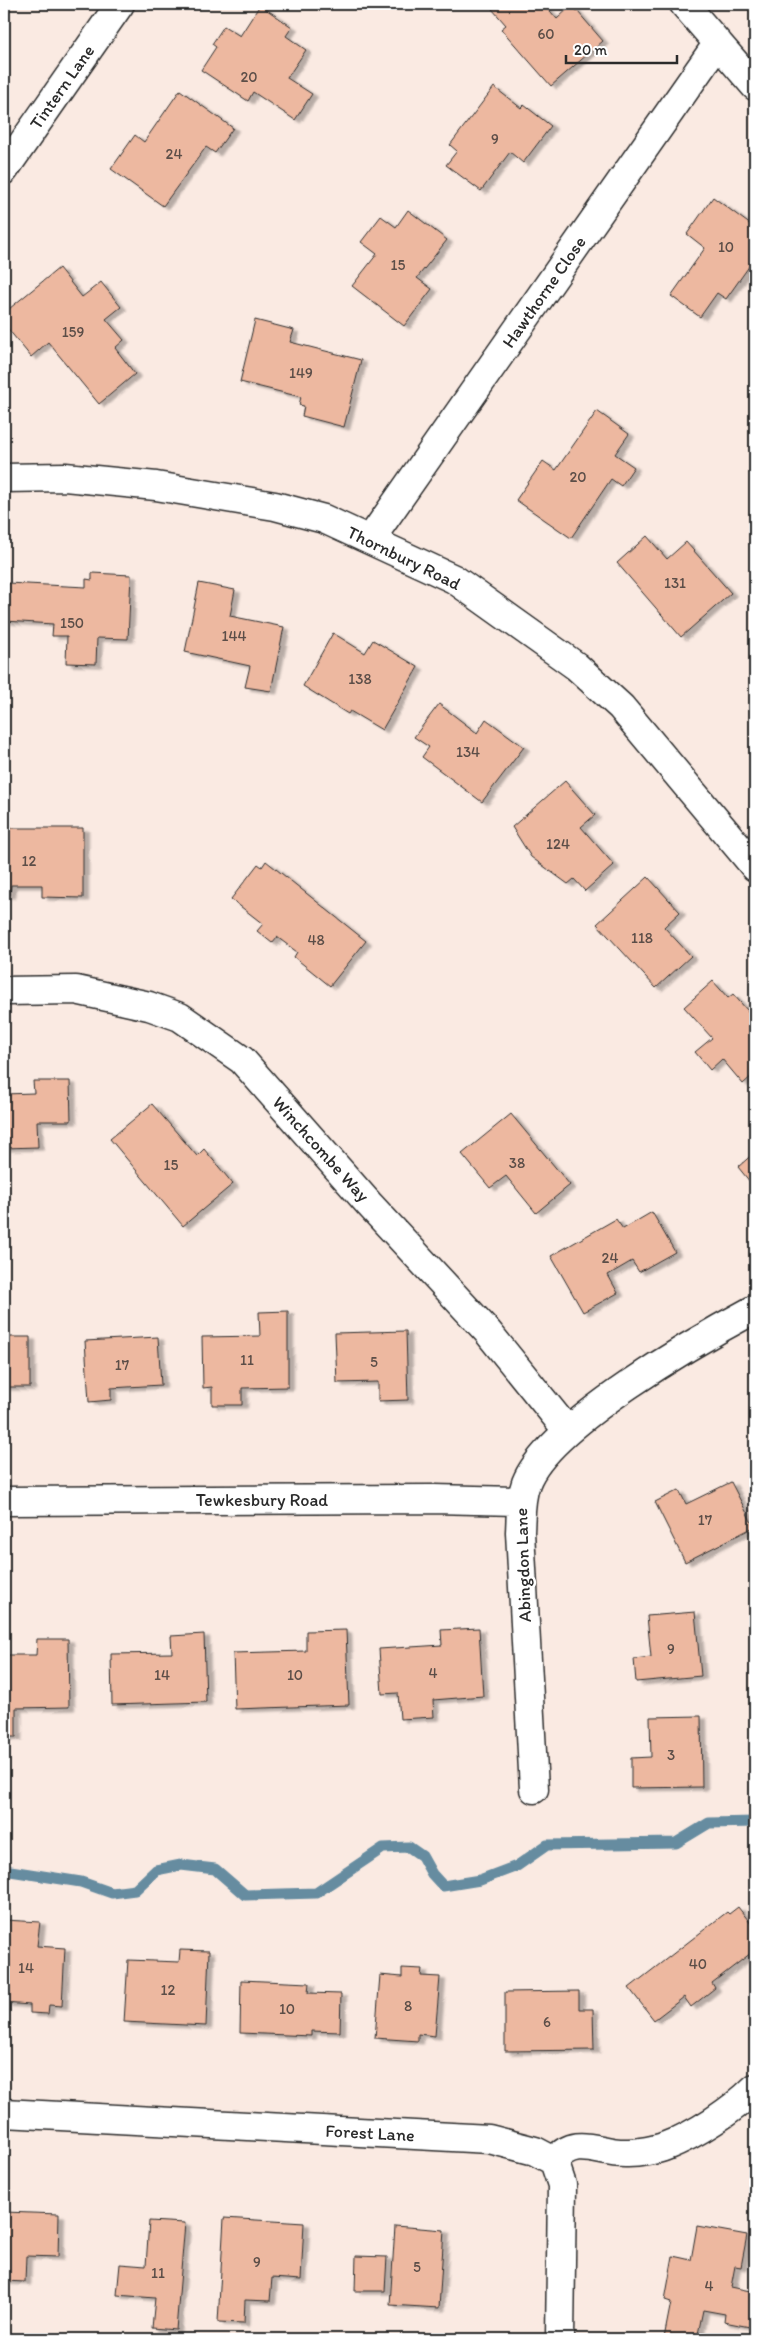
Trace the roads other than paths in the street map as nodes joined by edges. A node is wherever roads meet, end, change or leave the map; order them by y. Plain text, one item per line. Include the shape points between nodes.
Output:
1 (120, 4) edge
2 (684, 4) edge
3 (718, 43) junction
4 (755, 86) edge
5 (4, 170) edge
6 (4, 478) edge
7 (370, 540) junction
8 (755, 867) edge
9 (4, 990) edge
10 (755, 1309) edge
11 (567, 1430) junction
12 (4, 1501) edge
13 (521, 1501) junction
14 (534, 1789) dead end
15 (755, 2088) edge
16 (4, 2113) edge
17 (554, 2161) junction
18 (560, 2339) edge

1 - 5 street, Tintern Lane
2 - 3 street
3 - 4 street
3 - 7 street, Hawthorne Close
6 - 7 street, Thornbury Road via 65,477 156,486 275,506 324,519
7 - 8 street, Thornbury Road via 454,579 576,666 621,707
9 - 11 street, Winchcombe Way via 76,990 149,1006 180,1017 242,1060 487,1331
10 - 11 street, Abingdon Lane via 702,1338
11 - 13 street, Abingdon Lane via 536,1466 526,1482
12 - 13 street, Tewkesbury Road
13 - 14 street, Abingdon Lane
15 - 17 street via 706,2125 665,2147 627,2154 579,2146 563,2151
16 - 17 street, Forest Lane via 489,2139 535,2151
17 - 18 street via 562,2185

